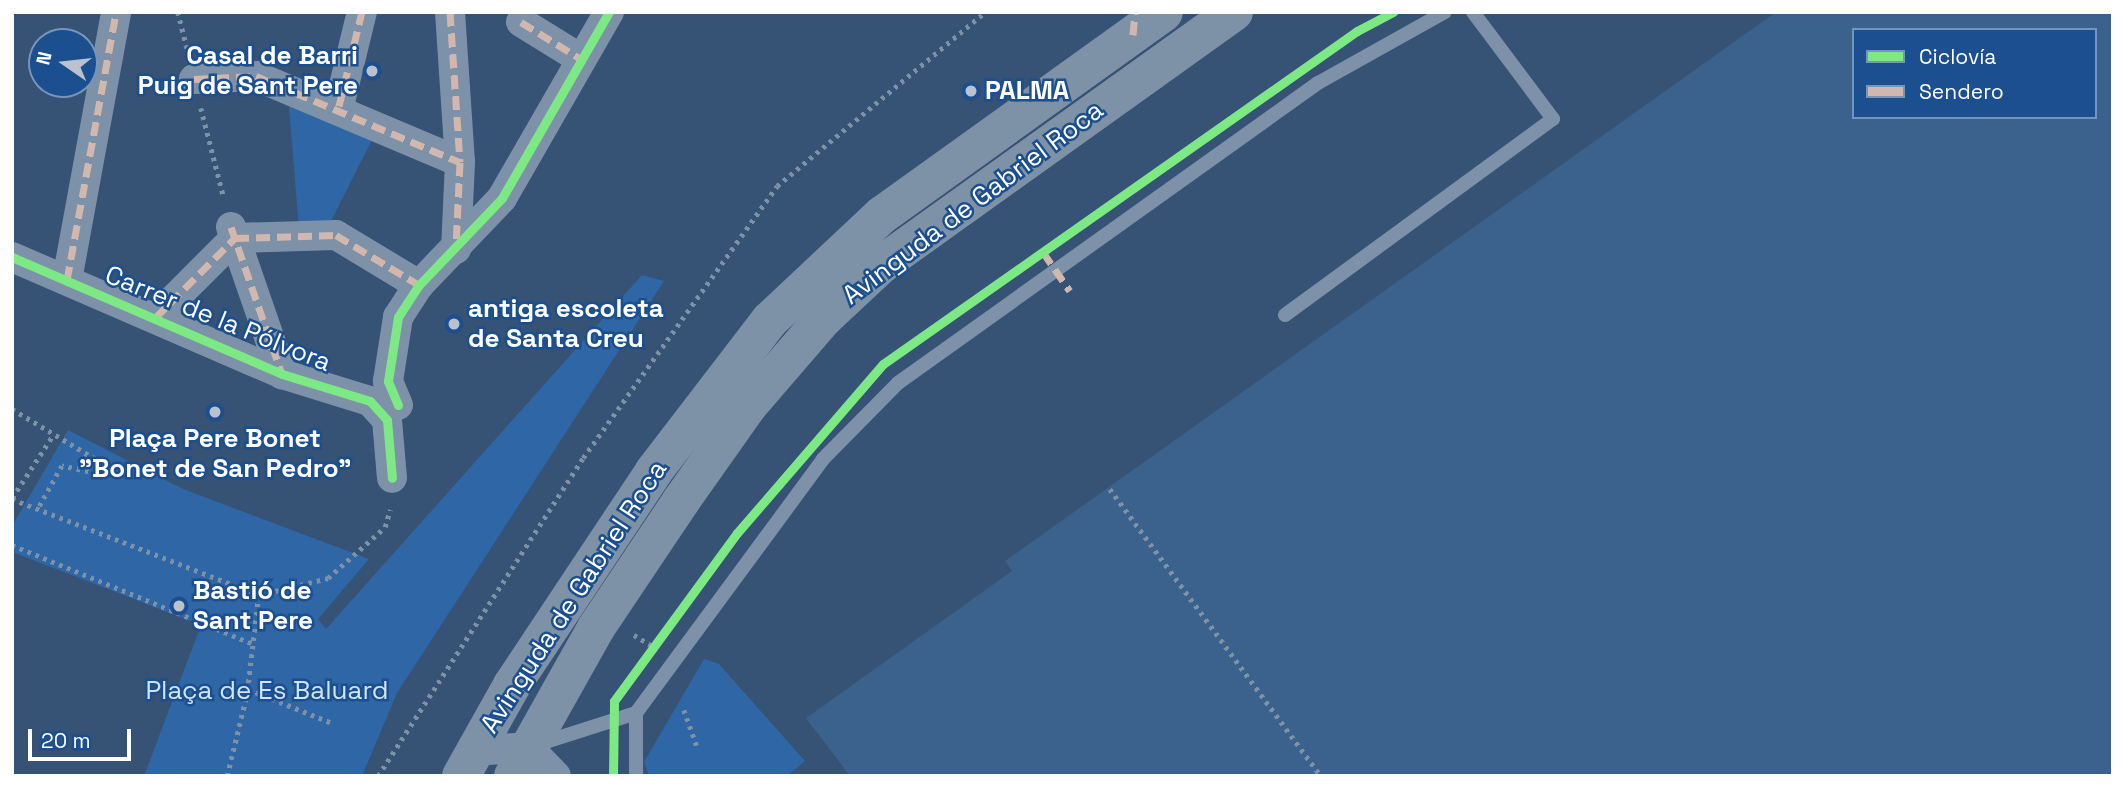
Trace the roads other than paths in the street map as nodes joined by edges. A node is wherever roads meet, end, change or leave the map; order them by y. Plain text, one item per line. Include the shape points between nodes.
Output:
1 (116, 12) edge
2 (362, 12) edge
3 (450, 12) edge
4 (609, 12) edge
5 (1164, 12) edge
6 (1234, 12) edge
7 (1445, 12) edge
8 (1473, 12) edge
9 (520, 22) dead end
10 (1134, 24) edge
11 (581, 59) junction
12 (194, 79) road end
13 (340, 106) junction
14 (460, 162) junction
15 (233, 232) junction
16 (456, 249) junction
17 (12, 257) edge
18 (67, 280) junction
19 (419, 285) junction
20 (1285, 315) dead end
21 (155, 318) junction
22 (282, 374) junction
23 (398, 405) dead end
24 (392, 478) road end
25 (636, 713) junction
26 (520, 761) edge
27 (468, 764) edge
28 (556, 776) edge
29 (636, 776) edge

1 - 18 street
2 - 13 street
3 - 14 street
4 - 11 street
5 - 10 highway, Avinguda de Gabriel Roca
6 - 26 highway, Avinguda de Gabriel Roca via 882,264 824,318 725,437 596,628
7 - 25 lane via 1318,83 898,383 823,459
8 - 20 lane via 1553,119
9 - 11 street
10 - 27 highway, Avinguda de Gabriel Roca via 882,215 770,320 654,471
11 - 16 street via 502,198
12 - 13 street via 256,76
13 - 14 street
14 - 16 street
15 - 19 street via 336,235
15 - 21 street
15 - 22 street
16 - 19 street
17 - 18 street, Carrer de la Pólvora
18 - 21 street, Carrer de la Pólvora
19 - 23 street via 391,343 388,381
21 - 22 street, Carrer de la Pólvora
22 - 24 street, Carrer de la Pólvora via 370,401 387,420
25 - 26 lane
25 - 29 lane
26 - 27 street
26 - 28 street

